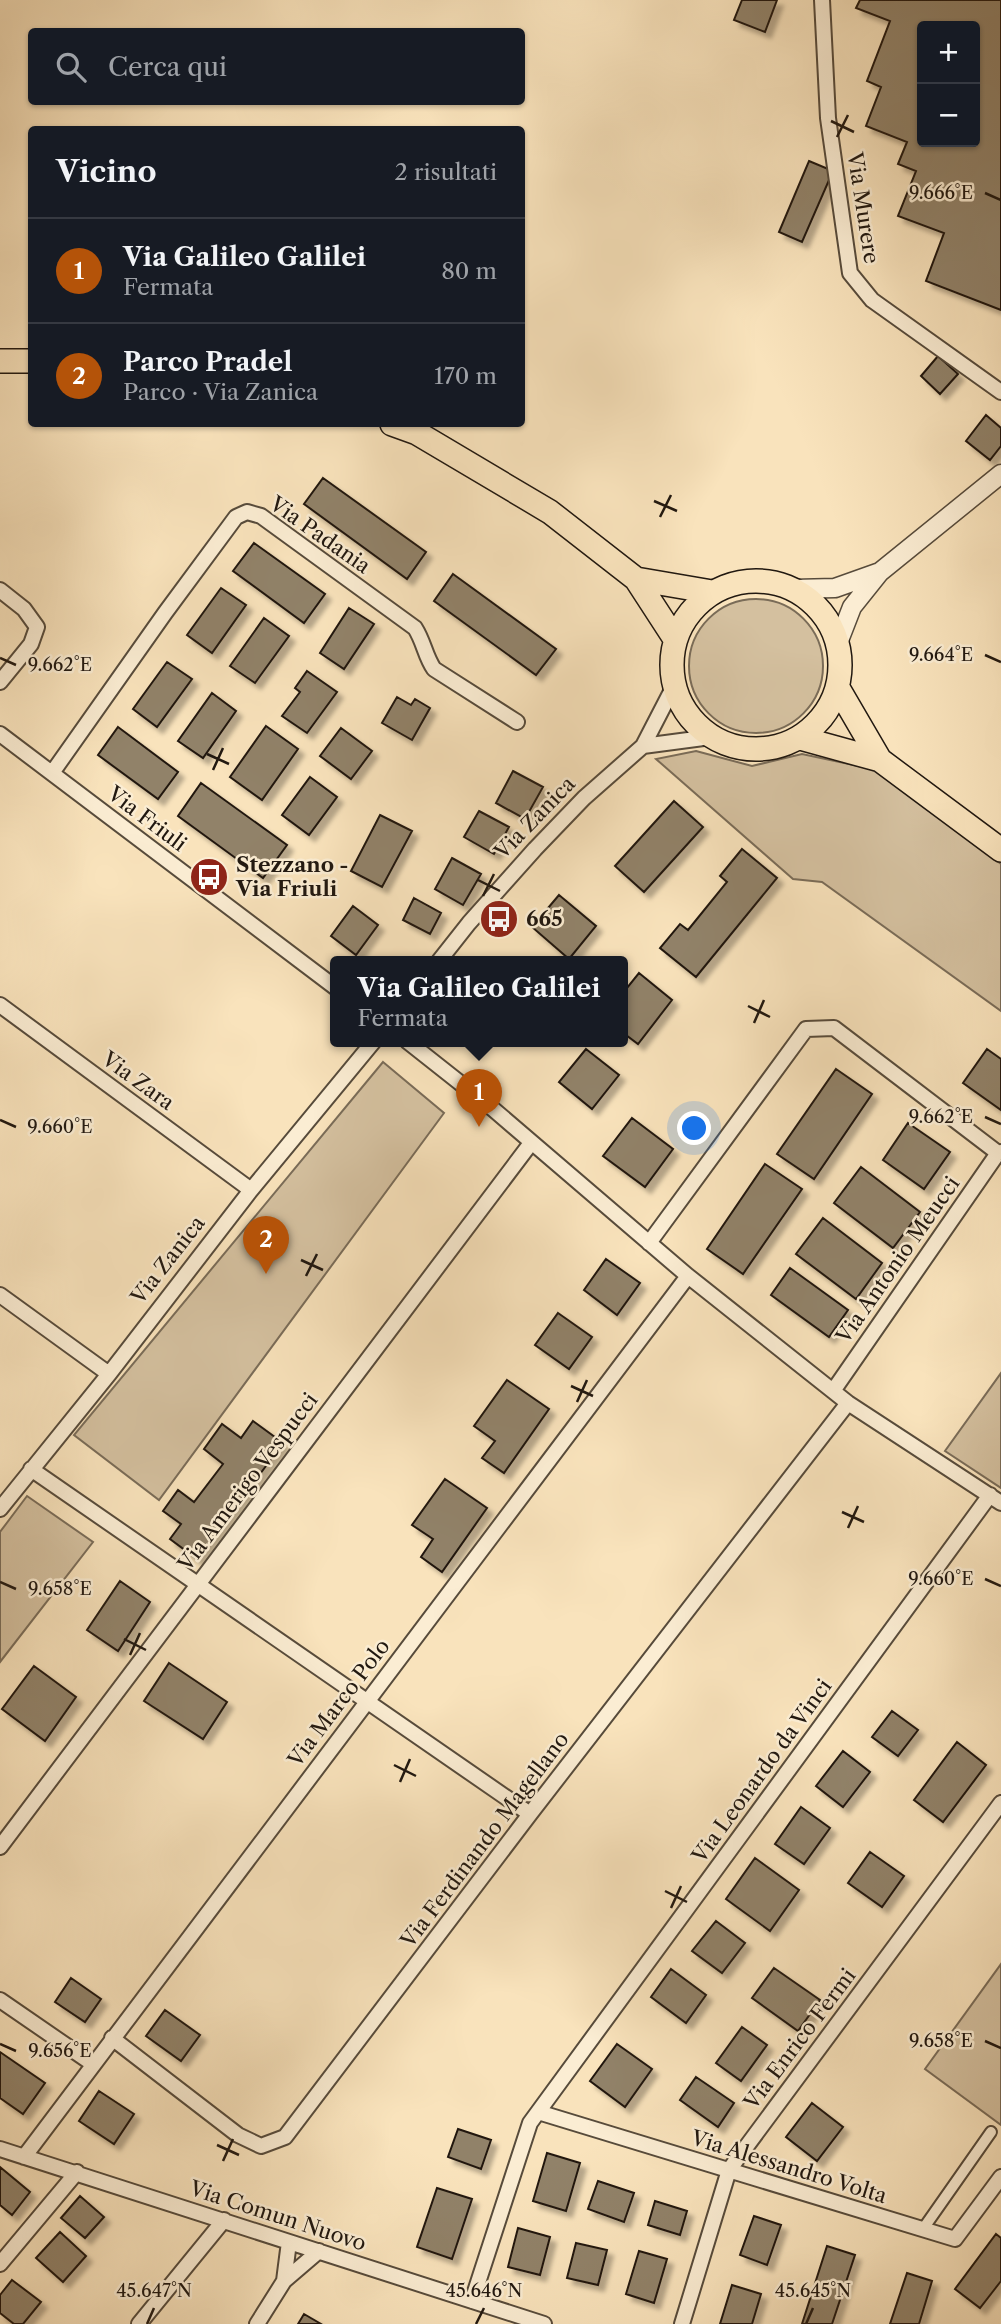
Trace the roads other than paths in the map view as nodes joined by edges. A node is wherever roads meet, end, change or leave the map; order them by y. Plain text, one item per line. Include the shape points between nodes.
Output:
1 (822, 0) edge
2 (0, 361) edge
3 (28, 361) edge
4 (1001, 393) edge
5 (400, 427) edge
6 (1001, 474) edge
7 (880, 572) junction
8 (636, 579) junction
9 (794, 589) junction
10 (0, 590) edge
11 (712, 592) junction
12 (675, 639) junction
13 (838, 643) junction
14 (0, 682) edge
15 (674, 687) junction
16 (838, 688) junction
17 (517, 722) dead end
18 (0, 734) edge
19 (711, 737) junction
20 (800, 738) junction
21 (643, 746) junction
22 (880, 760) junction
23 (52, 773) junction
24 (1001, 850) edge
25 (443, 956) edge
26 (330, 984) edge
27 (0, 1005) edge
28 (369, 1047) edge
29 (415, 1047) edge
30 (531, 1143) junction
31 (999, 1152) edge
32 (251, 1190) junction
33 (649, 1243) junction
34 (688, 1276) junction
35 (0, 1295) edge
36 (109, 1374) junction
37 (833, 1391) junction
38 (848, 1404) junction
39 (31, 1469) junction
40 (995, 1499) edge
41 (0, 1508) edge
42 (198, 1584) junction
43 (366, 1701) junction
44 (1001, 1803) edge
45 (530, 1814) junction
46 (0, 1847) edge
47 (0, 2000) edge
48 (112, 2038) junction
49 (93, 2064) junction
50 (538, 2112) junction
51 (991, 2133) dead end
52 (0, 2149) edge
53 (24, 2157) junction
54 (729, 2170) junction
55 (77, 2172) junction
56 (1001, 2178) edge
57 (224, 2220) junction
58 (923, 2229) junction
59 (289, 2242) junction
60 (319, 2251) junction
61 (0, 2264) edge
62 (284, 2281) junction
63 (472, 2301) junction
64 (139, 2324) edge
65 (257, 2324) edge
66 (544, 2324) edge
67 (682, 2324) edge

1 - 4 street, Via Murere via 828,118 850,273 872,300
2 - 3 main road
5 - 8 main road via 550,512
6 - 7 street
7 - 9 street via 835,588
7 - 13 street via 852,607
8 - 11 main road
8 - 12 main road
9 - 11 main road via 767,580 738,582
9 - 13 main road via 822,611
10 - 14 street via 24,609 37,627 31,644
11 - 12 main road via 689,612
12 - 15 main road
13 - 16 main road
15 - 19 main road via 688,716
15 - 21 street, Via Zanica
16 - 20 main road via 824,716
16 - 22 main road
17 - 23 street, Via Padania via 434,669 415,628 261,516 247,512 236,517 164,613
18 - 23 street, Via Friuli
19 - 20 main road via 733,747 756,750
19 - 21 street
20 - 22 main road
21 - 25 street, Via Zanica via 535,849
22 - 24 main road
23 - 26 street, Via Friuli
27 - 32 street, Via Zara
28 - 32 street, Via Zanica
29 - 30 street
30 - 33 street
30 - 42 street, Via Amerigo Vespucci
31 - 33 street via 834,1028 806,1029
31 - 37 street, Via Antonio Meucci
32 - 36 street, Via Zanica
33 - 34 street
34 - 37 street
34 - 43 street, Via Marco Polo
35 - 36 street
36 - 39 street, Via Zanica
37 - 38 street
38 - 40 street
38 - 45 street, Via Ferdinando Magellano
39 - 41 street, Via Zanica
39 - 42 street
40 - 50 street, Via Leonardo da Vinci
42 - 43 street
42 - 46 street, Via Amerigo Vespucci
43 - 45 street
43 - 48 street, Via Marco Polo
44 - 54 street, Via Enrico Fermi
45 - 48 street, Via Ferdinando Magellano via 285,2137 261,2146 238,2135
47 - 49 street
48 - 49 street, Via Marco Polo
49 - 53 street, Via Marco Polo
50 - 54 street, Via Alessandro Volta
50 - 63 street, Via Leonardo da Vinci via 530,2123
51 - 58 street
52 - 53 street, Via Comun Nuovo
53 - 55 street, Via Comun Nuovo
54 - 58 street, Via Alessandro Volta
54 - 67 street, Via Enrico Fermi
55 - 57 street, Via Comun Nuovo
55 - 61 street
56 - 58 street, Via Alessandro Volta via 955,2239
57 - 59 street, Via Comun Nuovo
57 - 64 street
59 - 60 street, Via Comun Nuovo
59 - 62 street
60 - 62 street
60 - 63 street, Via Comun Nuovo
62 - 65 street
63 - 66 street, Via Comun Nuovo

